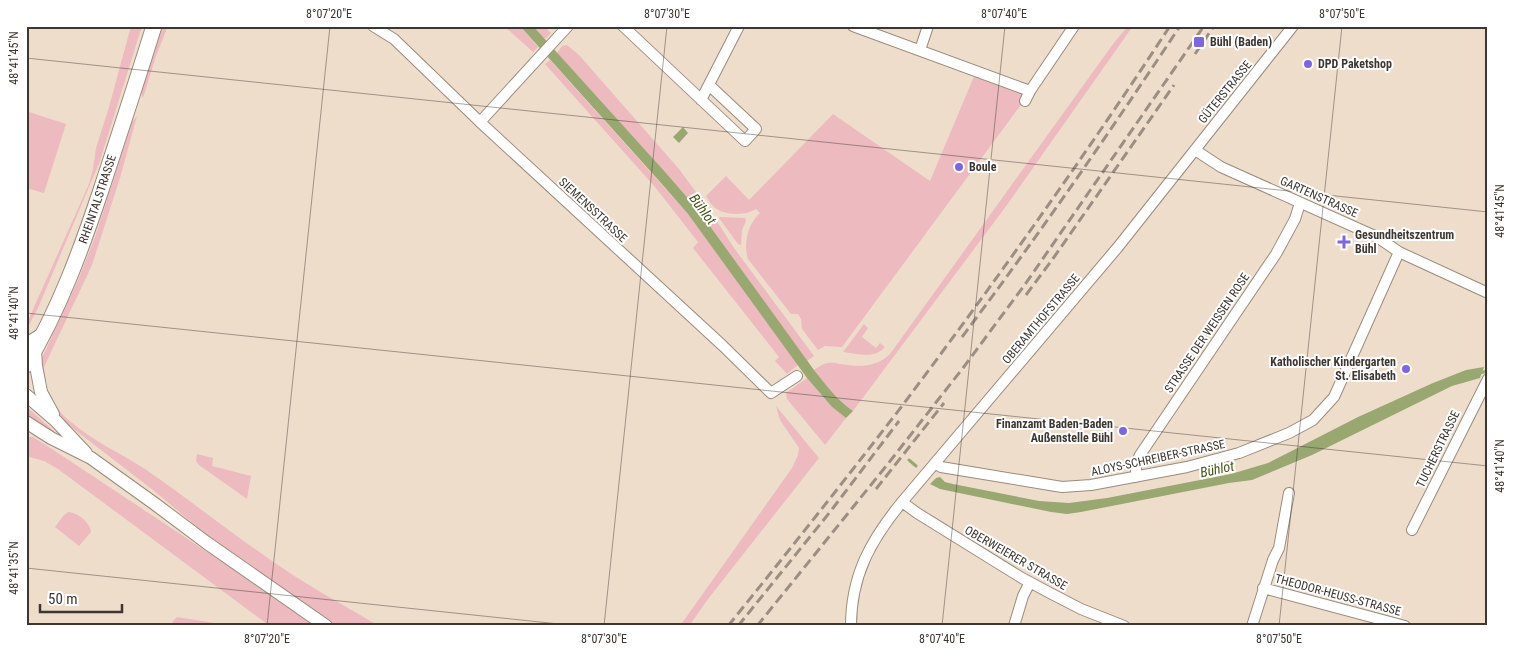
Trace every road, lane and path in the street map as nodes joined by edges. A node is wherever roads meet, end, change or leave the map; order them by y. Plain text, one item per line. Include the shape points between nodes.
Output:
1 (154, 26) edge
2 (373, 26) edge
3 (568, 26) edge
4 (623, 26) edge
5 (739, 26) edge
6 (853, 26) edge
7 (928, 26) edge
8 (1074, 26) edge
9 (1293, 26) edge
10 (920, 50) junction
11 (709, 85) junction
12 (701, 100) junction
13 (480, 122) junction
14 (1195, 150) junction
15 (1300, 203) junction
16 (1399, 252) junction
17 (1488, 294) edge
18 (31, 347) edge
19 (26, 365) edge
20 (797, 376) dead end
21 (1488, 379) edge
22 (26, 395) edge
23 (56, 421) junction
24 (29, 426) edge
25 (90, 458) junction
26 (935, 463) junction
27 (1136, 477) junction
28 (1289, 493) dead end
29 (902, 502) junction
30 (1412, 530) dead end
31 (1030, 582) junction
32 (1263, 588) junction
33 (326, 626) edge
34 (851, 626) edge
35 (1014, 626) edge
36 (1124, 626) edge
37 (1252, 626) edge
38 (1405, 626) edge

1 - 18 main road, RHEINTALSTRASSE via 85,238 44,333
2 - 13 street, SIEMENSSTRASSE via 394,39
3 - 13 street
4 - 12 street
5 - 11 street
6 - 10 street
7 - 10 street
8 - 10 street via 1029,97
9 - 14 street, GÜTERSTRASSE
11 - 12 street
11 - 12 street via 756,130 745,141
13 - 20 street, SIEMENSSTRASSE via 771,393
14 - 15 street, GARTENSTRASSE via 1220,167
14 - 26 street, OBERAMTHOFSTRASSE via 1118,248
15 - 16 street, GARTENSTRASSE via 1377,237
15 - 27 street, STRASSE DER WEISSEN ROSE via 1276,254 1140,455
16 - 17 street, GARTENSTRASSE
16 - 27 street, ALOYS-SCHREIBER-STRASSE via 1334,397 1313,420 1239,453
18 - 19 main road, RHEINTALSTRASSE
18 - 23 street via 41,392
21 - 30 street, TUCHERSTRASSE
22 - 23 street
23 - 25 street
24 - 25 street
25 - 33 street
26 - 27 street, ALOYS-SCHREIBER-STRASSE via 941,467 1062,487
26 - 29 street, OBERAMTHOFSTRASSE
28 - 32 street, THEODOR-HEUSS-STRASSE via 1279,548
29 - 31 street, OBERWEIERER STRASSE
29 - 34 street, OBERAMTHOFSTRASSE via 882,527 860,569 852,601
31 - 35 street
31 - 36 street, OBERWEIERER STRASSE via 1081,609
32 - 37 street, THEODOR-HEUSS-STRASSE
32 - 38 street, THEODOR-HEUSS-STRASSE

